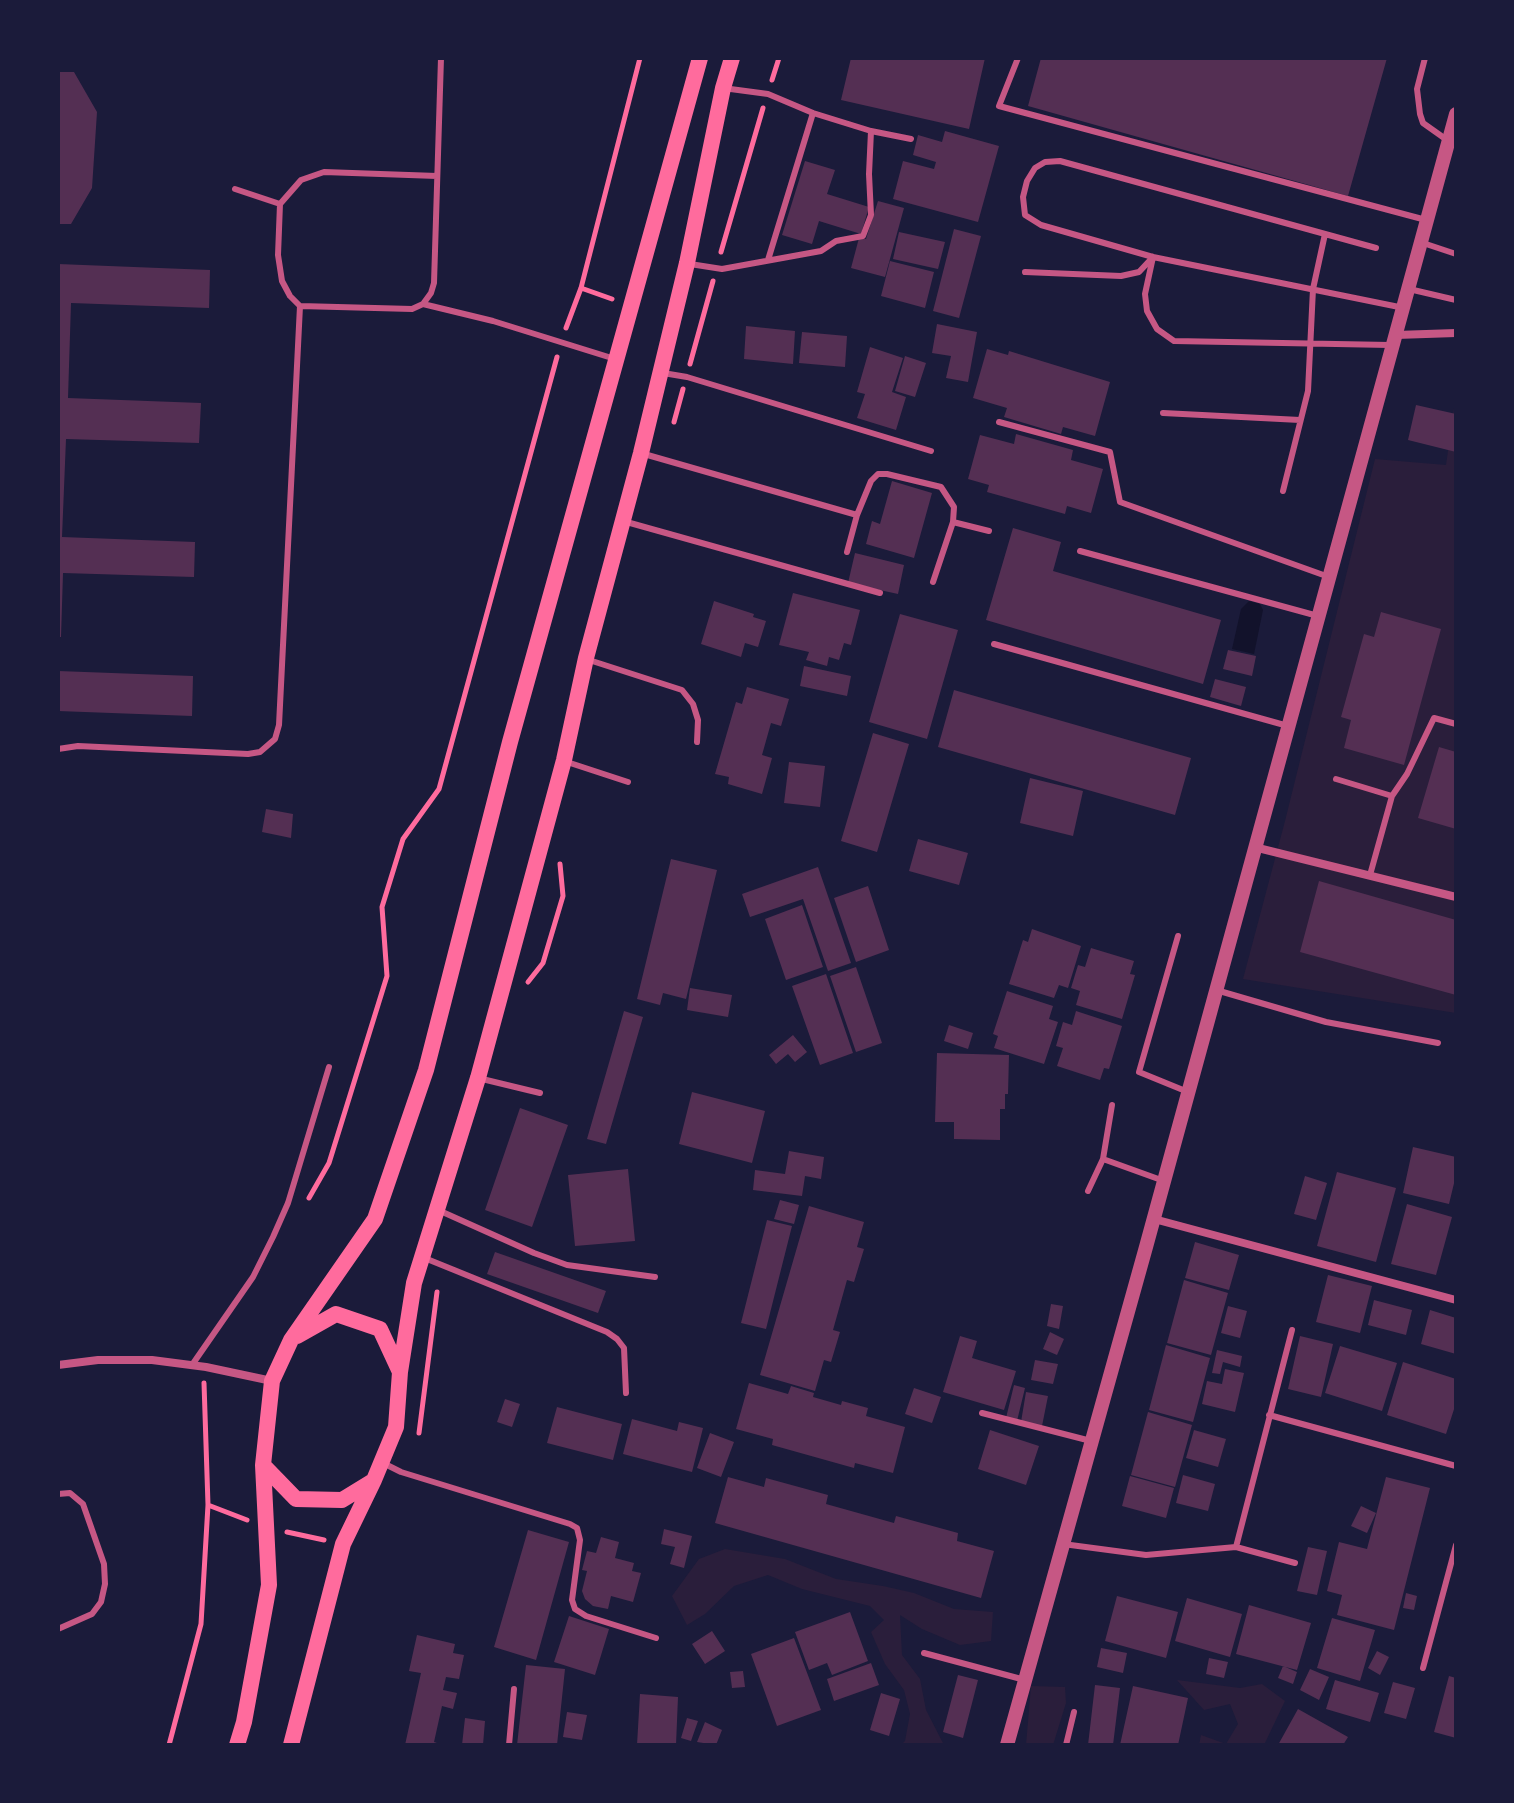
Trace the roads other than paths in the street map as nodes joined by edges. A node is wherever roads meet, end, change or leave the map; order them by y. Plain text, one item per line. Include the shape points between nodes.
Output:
1 (441, 58) edge
2 (700, 58) edge
3 (732, 58) edge
4 (1018, 58) edge
5 (1425, 58) edge
6 (723, 88) junction
7 (813, 113) junction
8 (1456, 114) edge
9 (871, 131) junction
10 (911, 139) dead end
11 (1448, 141) junction
12 (437, 176) junction
13 (235, 189) dead end
14 (280, 204) junction
15 (1426, 220) junction
16 (1325, 234) junction
17 (1420, 242) junction
18 (1376, 248) dead end
19 (1456, 254) edge
20 (1153, 257) junction
21 (768, 260) junction
22 (687, 263) junction
23 (1025, 272) dead end
24 (1313, 289) junction
25 (1409, 289) junction
26 (1456, 300) edge
27 (423, 304) junction
28 (300, 306) junction
29 (1404, 308) junction
30 (1456, 333) edge
31 (1395, 340) junction
32 (1312, 345) junction
33 (615, 359) junction
34 (659, 372) junction
35 (1163, 413) dead end
36 (1300, 420) junction
37 (999, 422) dead end
38 (931, 451) dead end
39 (641, 453) junction
40 (1283, 491) dead end
41 (857, 515) junction
42 (623, 521) junction
43 (953, 522) junction
44 (989, 531) dead end
45 (1080, 551) dead end
46 (847, 552) dead end
47 (1329, 577) junction
48 (933, 582) dead end
49 (880, 593) dead end
50 (1318, 616) junction
51 (994, 644) dead end
52 (586, 658) junction
53 (1456, 724) edge
54 (1288, 726) junction
55 (697, 742) dead end
56 (58, 749) edge
57 (564, 760) junction
58 (1336, 779) dead end
59 (628, 782) dead end
60 (1392, 796) junction
61 (1254, 847) junction
62 (1370, 875) junction
63 (1456, 897) edge
64 (1178, 936) dead end
65 (1216, 990) junction
66 (1438, 1043) dead end
67 (329, 1067) dead end
68 (478, 1078) junction
69 (1188, 1092) junction
70 (540, 1093) dead end
71 (1112, 1105) dead end
72 (1103, 1159) junction
73 (1164, 1181) junction
74 (1088, 1191) dead end
75 (438, 1210) junction
76 (1154, 1219) junction
77 (422, 1257) junction
78 (655, 1277) dead end
79 (1456, 1300) edge
80 (1292, 1330) dead end
81 (291, 1340) junction
82 (58, 1365) edge
83 (192, 1365) junction
84 (400, 1372) junction
85 (272, 1381) junction
86 (626, 1393) dead end
87 (982, 1413) dead end
88 (1269, 1415) junction
89 (1092, 1442) junction
90 (381, 1462) junction
91 (263, 1465) junction
92 (1456, 1466) edge
93 (374, 1480) junction
94 (58, 1494) edge
95 (1063, 1544) junction
96 (1456, 1545) edge
97 (1236, 1547) junction
98 (1295, 1563) dead end
99 (58, 1629) edge
100 (656, 1638) dead end
101 (924, 1653) dead end
102 (1423, 1668) dead end
103 (1025, 1680) junction
104 (514, 1689) dead end
105 (1074, 1712) dead end
106 (237, 1745) edge
107 (291, 1745) edge
108 (509, 1745) edge
109 (1007, 1745) edge
110 (1066, 1745) edge

1 - 12 lane
2 - 33 main road
3 - 6 main road
4 - 15 lane via 999,106
5 - 11 lane via 1417,89 1420,114 1423,123
6 - 7 lane via 768,94
6 - 22 main road
7 - 9 lane
7 - 21 lane
8 - 11 street
9 - 10 lane
9 - 21 lane via 871,215 863,236 836,241 821,251
11 - 15 street
12 - 14 lane via 324,172 301,180
12 - 27 lane via 434,283
13 - 14 lane
14 - 28 lane via 282,281
15 - 17 street
16 - 18 lane
16 - 20 lane via 1060,161 1035,168 1023,197 1025,215 1041,225
16 - 24 lane
17 - 19 lane
17 - 25 street
20 - 23 lane via 1139,272 1121,276
20 - 24 lane
20 - 32 lane via 1147,311 1157,329 1174,341
21 - 22 lane via 722,269
22 - 34 main road
24 - 29 lane
24 - 32 lane
25 - 26 lane
25 - 29 street
27 - 28 lane via 412,309
27 - 33 lane
28 - 56 lane via 275,739 260,752 248,754
29 - 31 street
30 - 31 street
31 - 32 lane
31 - 47 street
32 - 36 lane
33 - 81 main road via 426,1070 375,1219
34 - 38 lane
34 - 39 main road
35 - 36 lane
36 - 40 lane
37 - 47 lane via 1110,452 1120,502
39 - 41 lane
39 - 42 main road
41 - 43 lane via 871,481 887,474 941,487 954,507
41 - 46 lane
42 - 49 lane
42 - 52 main road
43 - 44 lane
43 - 48 lane
45 - 50 lane
47 - 50 street
50 - 54 street
51 - 54 lane
52 - 55 lane via 682,690 698,720
52 - 57 main road
53 - 60 lane via 1434,718
54 - 61 street
57 - 59 lane
57 - 68 main road
58 - 60 lane
60 - 62 lane
61 - 62 street
61 - 65 street
62 - 63 street
64 - 69 lane via 1139,1072
65 - 66 lane via 1326,1022
65 - 69 street
67 - 83 lane via 273,1237 253,1277
68 - 70 lane
68 - 75 main road
69 - 73 street
71 - 72 lane
72 - 73 lane
72 - 74 lane
73 - 76 street
75 - 77 main road
75 - 78 lane via 567,1265
76 - 79 street
76 - 89 street
77 - 84 main road
77 - 86 lane via 607,1332 624,1348
80 - 88 lane
81 - 84 main road via 336,1314 380,1329
81 - 85 main road
82 - 83 street via 122,1358
83 - 85 street
84 - 90 main road via 396,1427
85 - 91 main road
87 - 89 lane
88 - 92 lane
88 - 97 lane
89 - 95 street
90 - 93 main road
90 - 100 lane via 577,1528 575,1609
91 - 93 main road via 296,1499 342,1500
91 - 106 main road via 269,1585
93 - 107 main road via 343,1544
94 - 99 lane via 70,1493 83,1504 104,1564 105,1584 92,1614
95 - 97 lane via 1146,1555
95 - 103 street
96 - 102 lane
97 - 98 lane
101 - 103 lane
103 - 109 street
104 - 108 lane
105 - 110 lane

